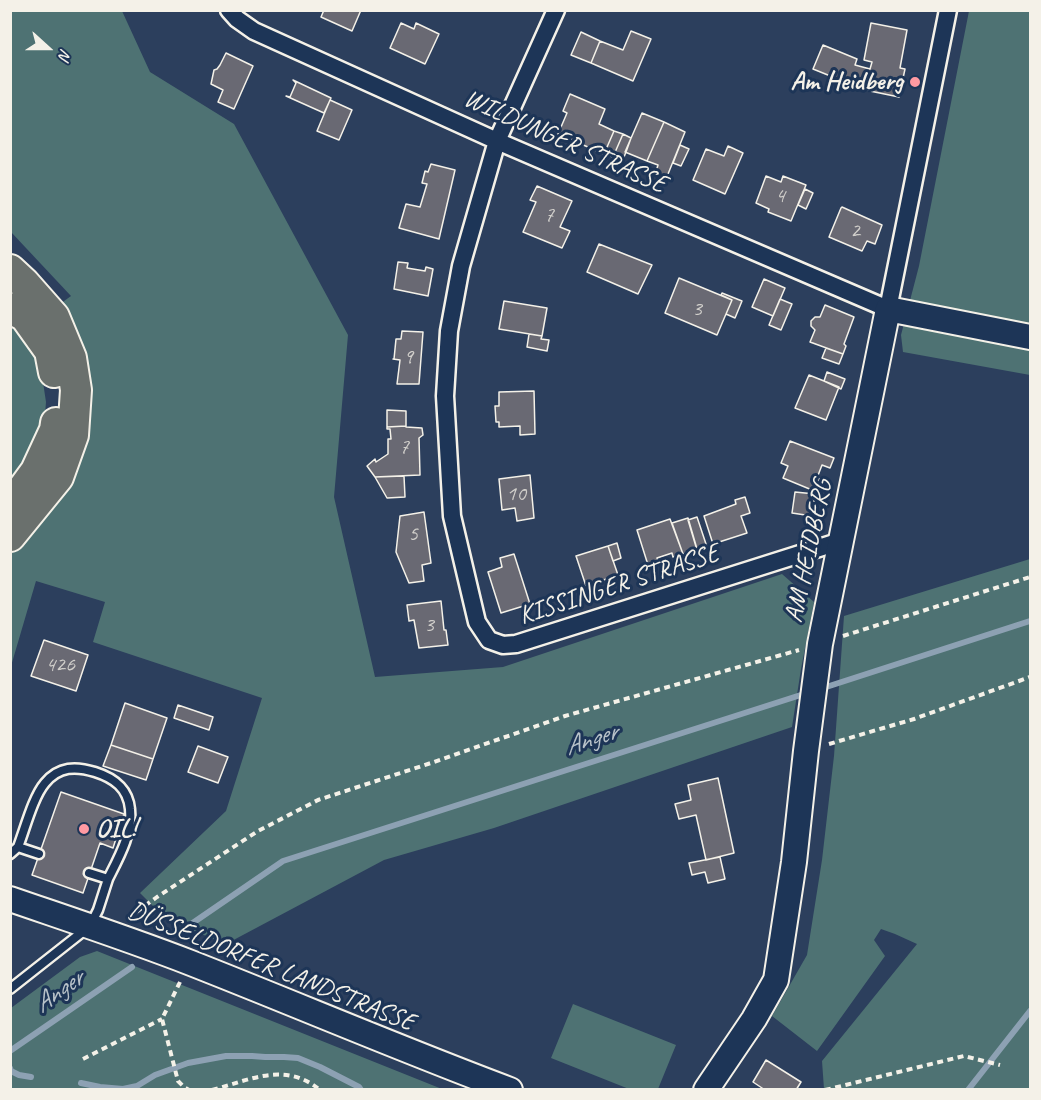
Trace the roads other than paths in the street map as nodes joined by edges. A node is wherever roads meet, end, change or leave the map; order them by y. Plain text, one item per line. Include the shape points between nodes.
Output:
1 (229, 10) edge
2 (556, 10) edge
3 (948, 10) edge
4 (497, 141) junction
5 (10, 270) edge
6 (10, 308) edge
7 (888, 309) junction
8 (1030, 337) edge
9 (10, 506) edge
10 (10, 536) edge
11 (840, 542) junction
12 (18, 847) junction
13 (10, 854) edge
14 (39, 854) dead end
15 (89, 873) dead end
16 (108, 879) junction
17 (10, 899) edge
18 (100, 930) junction
19 (10, 989) edge
20 (510, 1089) edge
21 (706, 1089) edge

1 - 4 street, WILDUNGER STRASSE via 254,31
2 - 4 street, KISSINGER STRASSE
3 - 7 street, AM HEIDBERG
4 - 7 street, WILDUNGER STRASSE
4 - 11 street, KISSINGER STRASSE via 460,266 449,331 445,396 452,516 477,622 489,640 516,644
5 - 10 highway via 54,317 71,358 76,390 73,435 58,477
6 - 9 highway via 25,316 50,351 58,388 55,430 36,471
7 - 8 street
7 - 11 street, AM HEIDBERG
11 - 21 street, AM HEIDBERG via 816,671 776,980
12 - 13 lane
12 - 14 lane
12 - 16 lane via 38,793 57,772 75,767 105,775 124,790 130,818
15 - 16 lane
16 - 18 lane via 98,910
17 - 18 street, DÜSSELDORFER LANDSTRASSE
18 - 19 lane
18 - 20 street, DÜSSELDORFER LANDSTRASSE

